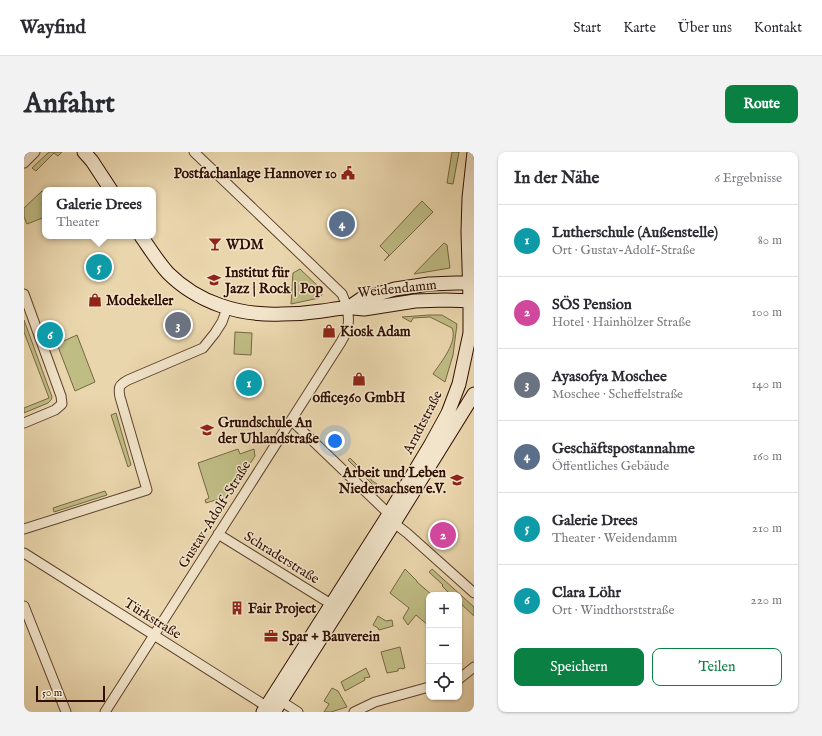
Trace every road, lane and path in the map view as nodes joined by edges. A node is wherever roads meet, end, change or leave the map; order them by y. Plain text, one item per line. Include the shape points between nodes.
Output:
1 (35, 152) edge
2 (84, 152) edge
3 (194, 152) edge
4 (474, 152) edge
5 (24, 163) edge
6 (109, 187) edge
7 (143, 239) edge
8 (472, 283) edge
9 (24, 294) edge
10 (472, 300) edge
11 (227, 308) junction
12 (348, 308) junction
13 (474, 394) edge
14 (291, 420) junction
15 (24, 423) edge
16 (391, 518) junction
17 (24, 529) edge
18 (218, 534) junction
19 (24, 553) edge
20 (474, 593) edge
21 (330, 604) junction
22 (24, 606) edge
23 (155, 636) junction
24 (474, 667) edge
25 (462, 677) edge
26 (426, 688) edge
27 (271, 708) edge
28 (66, 712) edge
29 (105, 712) edge
30 (298, 712) edge
31 (354, 712) edge

1 - 5 street
2 - 6 main road
3 - 12 street via 342,294
4 - 8 main road, Arndtstraße via 468,232
7 - 11 main road, Weidendamm via 177,281 197,295
8 - 10 main road, Arndtstraße
8 - 12 main road, Weidendamm via 429,284 394,289 361,299
9 - 15 street via 62,404 55,410
10 - 12 main road, Weidendamm via 415,301 364,309
10 - 16 main road, Arndtstraße via 470,332 459,384 448,413
11 - 12 main road, Weidendamm via 254,314
11 - 17 street via 222,322 203,348 128,380 120,386 120,397 147,490
12 - 14 street, Gustav-Adolf-Straße via 347,330 341,342
13 - 16 main road, Arndtstraße
14 - 16 street
14 - 18 street, Gustav-Adolf-Straße
16 - 20 street
16 - 21 main road, Arndtstraße
16 - 27 main road, Arndtstraße
18 - 21 street, Schraderstraße
18 - 23 street, Gustav-Adolf-Straße
19 - 23 street, Türkstraße
21 - 27 main road, Arndtstraße
22 - 28 street
23 - 27 street, Türkstraße
23 - 29 street, Gustav-Adolf-Straße
24 - 25 street
26 - 31 street via 375,702
27 - 30 street, Türkstraße

